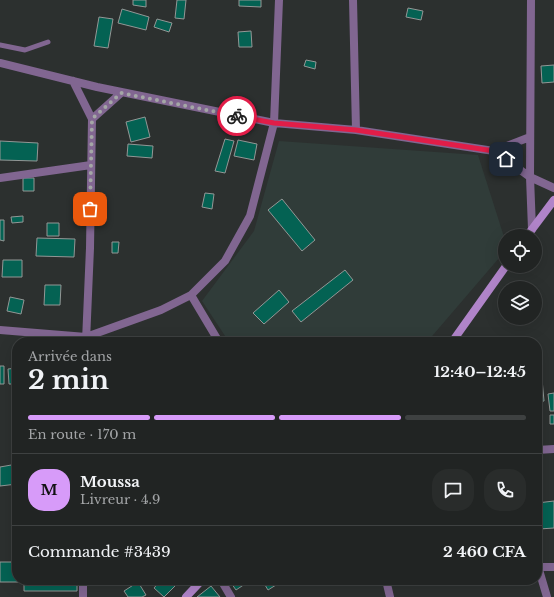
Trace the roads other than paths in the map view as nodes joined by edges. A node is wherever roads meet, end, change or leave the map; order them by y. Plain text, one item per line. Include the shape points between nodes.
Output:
1 (279, 0) edge
2 (353, 0) edge
3 (531, 0) edge
4 (48, 42) dead end
5 (0, 45) edge
6 (0, 63) edge
7 (73, 82) junction
8 (121, 93) junction
9 (92, 119) junction
10 (274, 123) junction
11 (356, 130) junction
12 (530, 137) junction
13 (494, 151) junction
14 (91, 165) junction
15 (530, 177) junction
16 (0, 178) edge
17 (554, 188) edge
18 (554, 200) edge
19 (532, 229) joint
20 (501, 273) edge
21 (191, 296) junction
22 (0, 330) edge
23 (60, 337) edge
24 (86, 337) edge
25 (94, 337) edge
26 (216, 337) edge
27 (459, 337) edge
28 (554, 449) edge
29 (542, 450) edge
30 (542, 566) edge
31 (554, 567) edge
32 (542, 581) edge
33 (83, 585) edge
34 (197, 585) edge
35 (224, 585) edge
36 (387, 585) edge
37 (83, 597) edge
38 (186, 597) edge
39 (231, 597) edge
40 (390, 597) edge
41 (547, 597) edge

1 - 10 street
2 - 11 street
3 - 12 street
4 - 5 lane via 25,50
6 - 7 street
7 - 8 street
7 - 9 street
8 - 9 street
8 - 10 street
9 - 14 street
10 - 11 street
10 - 21 street via 250,216 225,261
11 - 13 street
12 - 13 street
12 - 15 street
13 - 15 street
14 - 16 street
14 - 24 street
15 - 17 street
15 - 19 street
18 - 19 main road
20 - 27 main road
21 - 25 street
21 - 26 street
22 - 23 street
28 - 29 street
30 - 31 street
32 - 41 street
33 - 37 street
34 - 38 main road
35 - 39 street
36 - 40 street

